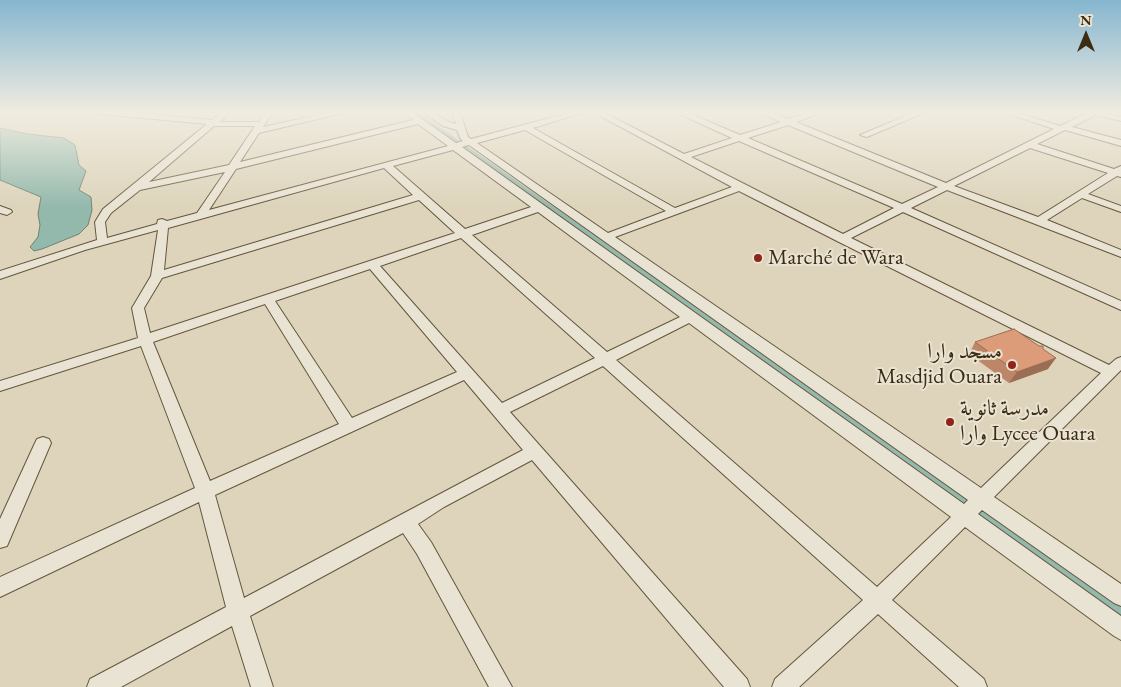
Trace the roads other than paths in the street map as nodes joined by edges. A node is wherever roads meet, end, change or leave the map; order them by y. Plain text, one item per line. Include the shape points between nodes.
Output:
1 (188, 144) edge
2 (248, 144) edge
3 (325, 144) edge
4 (461, 144) junction
5 (556, 144) edge
6 (657, 144) edge
7 (726, 144) edge
8 (753, 144) edge
9 (842, 144) edge
10 (1031, 145) joint
11 (683, 158) junction
12 (386, 166) junction
13 (233, 167) junction
14 (1119, 172) edge
15 (945, 186) junction
16 (740, 187) junction
17 (137, 188) junction
18 (1082, 195) junction
19 (420, 196) junction
20 (540, 208) junction
21 (902, 208) junction
22 (1121, 209) edge
23 (673, 211) junction
24 (202, 213) junction
25 (1039, 221) junction
26 (163, 224) junction
27 (462, 233) junction
28 (606, 236) junction
29 (101, 238) junction
30 (841, 239) junction
31 (81, 246) junction
32 (1121, 254) edge
33 (372, 264) junction
34 (16, 266) junction
35 (0, 270) edge
36 (0, 275) edge
37 (157, 276) junction
38 (268, 299) junction
39 (1121, 306) edge
40 (691, 317) junction
41 (145, 340) junction
42 (607, 359) junction
43 (1116, 367) edge
44 (467, 373) junction
45 (0, 386) edge
46 (499, 411) junction
47 (349, 427) junction
48 (43, 443) dead end
49 (535, 450) junction
50 (205, 491) junction
51 (972, 507) junction
52 (406, 522) junction
53 (0, 540) edge
54 (0, 587) edge
55 (1121, 596) edge
56 (878, 600) junction
57 (238, 612) junction
58 (1121, 629) edge
59 (98, 687) edge
60 (262, 687) edge
61 (501, 687) edge
62 (739, 687) edge
63 (783, 687) edge
64 (976, 687) edge

1 - 17 street
2 - 13 street
3 - 13 street
4 - 12 street
4 - 20 street
4 - 24 street
4 - 28 street
5 - 23 street
6 - 11 street
7 - 11 street
8 - 21 street
9 - 15 street
10 - 14 street
10 - 15 street
11 - 16 street
12 - 19 street
12 - 24 street
13 - 17 street
13 - 24 street
14 - 18 street
15 - 21 street
15 - 25 street
16 - 23 street
16 - 30 street
17 - 29 street via 102,217
18 - 22 street
18 - 25 street
19 - 27 street
19 - 37 street
20 - 27 street
20 - 40 street
21 - 30 street
21 - 39 street
23 - 28 street
24 - 26 street
25 - 32 street
26 - 29 street
26 - 31 street
26 - 37 street
27 - 33 street
27 - 42 street
28 - 51 street
29 - 31 street
30 - 43 street
31 - 34 street
33 - 38 street
33 - 44 street
34 - 35 street
34 - 36 street
37 - 41 street via 138,308
38 - 41 street
38 - 47 street
40 - 42 street
40 - 51 street
41 - 45 street
41 - 50 street
42 - 46 street
42 - 56 street
43 - 51 street
44 - 46 street
44 - 47 street
46 - 49 street
47 - 50 street
48 - 53 street
49 - 52 street
49 - 62 street
50 - 54 street
50 - 57 street
51 - 55 street
51 - 56 street
51 - 58 street
52 - 57 street
52 - 61 street via 424,548
56 - 63 street
56 - 64 street
57 - 59 street
57 - 60 street

